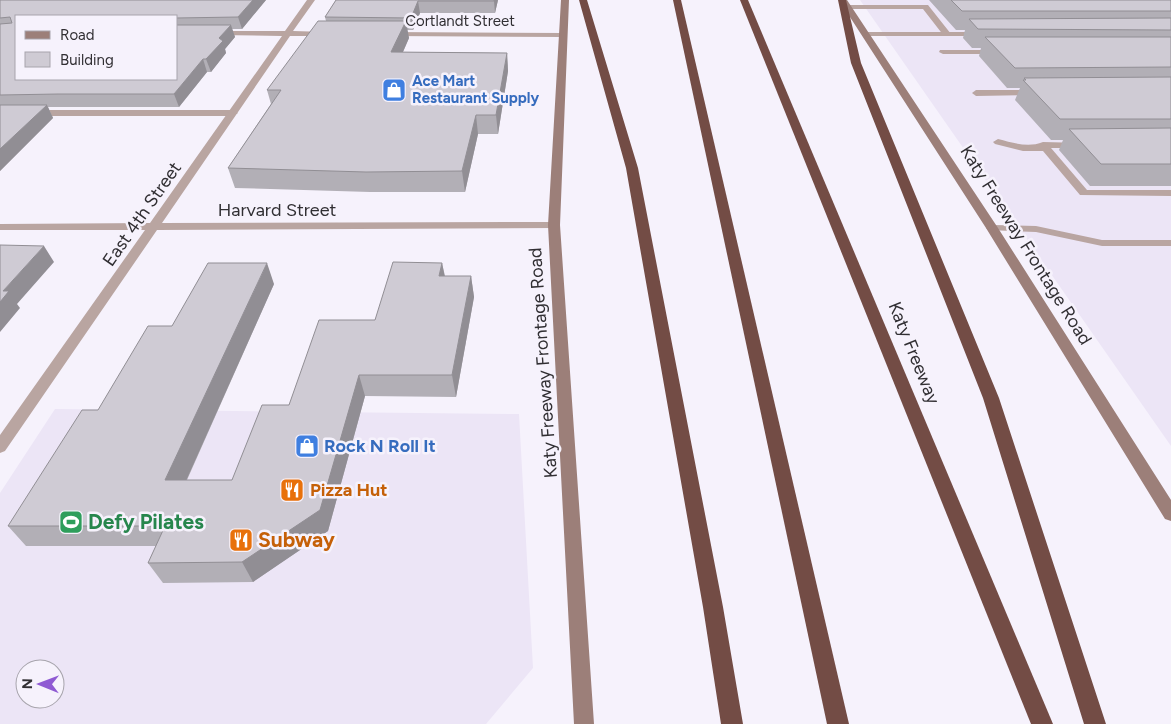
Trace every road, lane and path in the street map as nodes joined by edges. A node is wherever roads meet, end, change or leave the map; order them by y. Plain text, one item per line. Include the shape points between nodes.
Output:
1 (311, 0) edge
2 (565, 0) edge
3 (583, 0) edge
4 (677, 0) edge
5 (744, 0) edge
6 (844, 2) edge
7 (204, 33) edge
8 (288, 33) junction
9 (334, 34) edge
10 (381, 34) edge
11 (865, 34) junction
12 (947, 34) junction
13 (995, 34) edge
14 (563, 35) junction
15 (944, 52) dead end
16 (1003, 52) edge
17 (976, 93) dead end
18 (1047, 93) edge
19 (233, 112) junction
20 (0, 113) edge
21 (998, 142) dead end
22 (1092, 144) edge
23 (1046, 148) junction
24 (1171, 193) edge
25 (554, 226) junction
26 (0, 228) edge
27 (155, 228) junction
28 (992, 228) junction
29 (1171, 243) edge
30 (0, 447) edge
31 (1171, 514) edge
32 (584, 724) edge
33 (732, 724) edge
34 (838, 724) edge
35 (1042, 724) edge
36 (1094, 724) edge

1 - 8 street, East 4th Street
2 - 14 main road, Katy Freeway Frontage Road
3 - 33 highway via 632,168
4 - 34 highway
5 - 35 highway, Katy Freeway
6 - 11 main road, Katy Freeway Frontage Road
6 - 12 street via 925,7
6 - 36 highway via 856,63 991,398
7 - 8 street
8 - 9 street
8 - 19 street, East 4th Street
10 - 14 street, Cortlandt Street
11 - 12 street
11 - 28 main road, Katy Freeway Frontage Road
12 - 13 street
14 - 25 main road, Katy Freeway Frontage Road
15 - 16 street
17 - 18 street
19 - 20 street
19 - 27 street, East 4th Street
21 - 23 street via 1023,148
22 - 23 street via 1043,145
23 - 24 street via 1084,193
25 - 27 street, Harvard Street
25 - 32 main road, Katy Freeway Frontage Road
26 - 27 street, Harvard Street
27 - 30 street, East 4th Street
28 - 29 street via 1036,229 1102,243
28 - 31 main road, Katy Freeway Frontage Road

